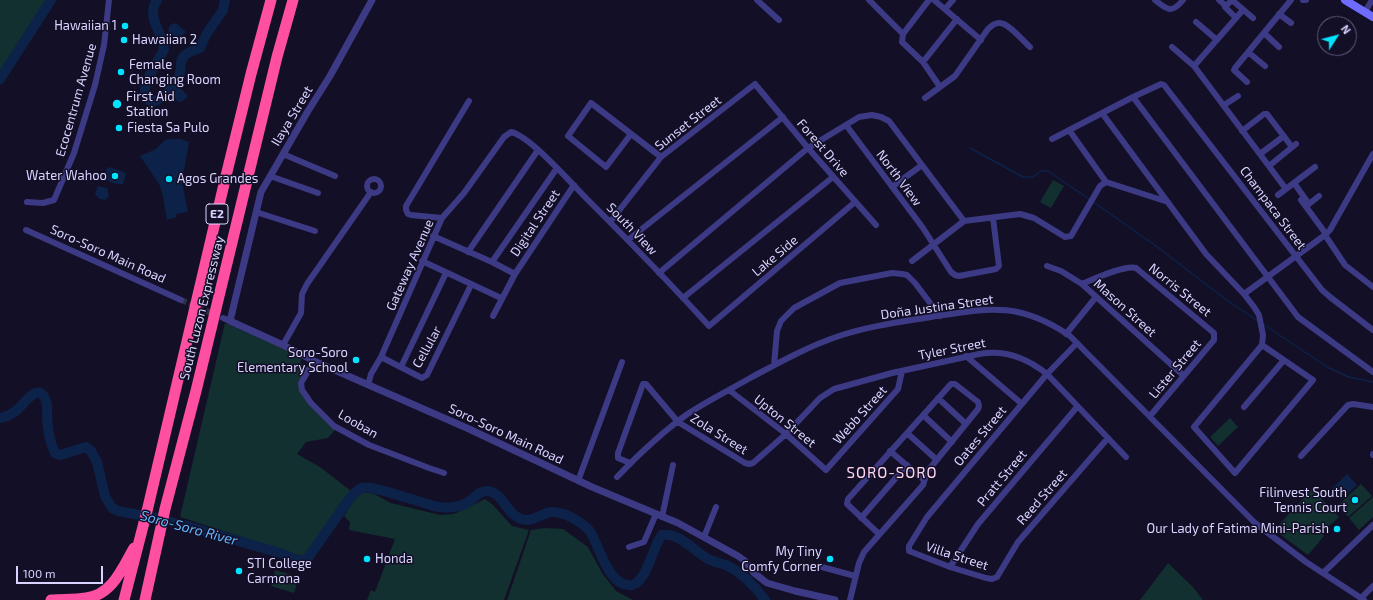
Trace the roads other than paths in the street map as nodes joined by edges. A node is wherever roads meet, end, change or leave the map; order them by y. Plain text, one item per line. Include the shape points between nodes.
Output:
1 (109, 0) edge
2 (271, 0) edge
3 (293, 0) edge
4 (372, 0) edge
5 (757, 0) edge
6 (869, 0) edge
7 (929, 0) edge
8 (934, 0) edge
9 (953, 0) edge
10 (1155, 0) edge
11 (1183, 0) edge
12 (1219, 0) edge
13 (1232, 0) edge
14 (1291, 0) edge
15 (1303, 0) edge
16 (1306, 0) edge
17 (1345, 0) edge
18 (1372, 0) edge
19 (1226, 6) junction
20 (945, 9) junction
21 (1244, 10) junction
22 (1365, 12) junction
23 (1280, 14) junction
24 (1373, 17) edge
25 (957, 18) junction
26 (1236, 18) junction
27 (1253, 18) dead end
28 (779, 20) dead end
29 (1196, 22) dead end
30 (1291, 23) dead end
31 (1264, 33) junction
32 (904, 34) junction
33 (981, 40) junction
34 (1217, 40) junction
35 (1030, 47) dead end
36 (1172, 47) dead end
37 (1279, 47) dead end
38 (1248, 52) junction
39 (923, 62) junction
40 (1194, 66) junction
41 (1265, 66) dead end
42 (1247, 82) dead end
43 (755, 84) joint
44 (940, 86) junction
45 (1238, 96) dead end
46 (1132, 97) junction
47 (924, 98) dead end
48 (469, 101) dead end
49 (1224, 105) junction
50 (1102, 113) junction
51 (783, 117) junction
52 (846, 124) junction
53 (1069, 130) junction
54 (1242, 130) junction
55 (631, 134) junction
56 (1284, 136) junction
57 (1052, 139) dead end
58 (808, 148) junction
59 (538, 150) junction
60 (283, 154) junction
61 (1260, 154) junction
62 (1373, 154) edge
63 (661, 157) junction
64 (922, 165) junction
65 (1269, 166) junction
66 (1315, 167) dead end
67 (557, 168) junction
68 (270, 176) junction
69 (335, 176) dead end
70 (833, 177) junction
71 (1106, 182) junction
72 (1294, 183) junction
73 (574, 185) junction
74 (892, 187) junction
75 (1286, 189) junction
76 (371, 192) dead end
77 (318, 193) dead end
78 (1278, 196) dead end
79 (1319, 196) dead end
80 (1301, 200) dead end
81 (27, 202) dead end
82 (855, 202) junction
83 (1168, 202) junction
84 (256, 212) junction
85 (442, 218) junction
86 (993, 218) junction
87 (964, 221) junction
88 (610, 222) junction
89 (876, 225) dead end
90 (26, 230) dead end
91 (315, 231) dead end
92 (1326, 235) junction
93 (433, 236) junction
94 (628, 240) junction
95 (934, 245) junction
96 (247, 250) joint
97 (468, 252) junction
98 (1296, 256) junction
99 (422, 261) junction
100 (912, 261) dead end
101 (492, 262) junction
102 (1047, 266) dead end
103 (659, 272) junction
104 (446, 273) junction
105 (515, 274) junction
106 (1267, 276) junction
107 (1082, 284) junction
108 (471, 285) junction
109 (1373, 287) edge
110 (1244, 294) junction
111 (1096, 297) junction
112 (501, 298) junction
113 (683, 298) junction
114 (181, 300) tunnel mouth
115 (493, 316) dead end
116 (940, 316) junction
117 (708, 326) joint
118 (1373, 330) edge
119 (1066, 334) junction
120 (1215, 336) joint
121 (1077, 343) junction
122 (283, 345) junction
123 (1262, 346) junction
124 (966, 356) junction
125 (381, 357) junction
126 (1284, 360) junction
127 (314, 361) junction
128 (622, 362) dead end
129 (774, 365) junction
130 (401, 367) junction
131 (902, 371) junction
132 (1373, 372) edge
133 (1047, 374) junction
134 (1184, 376) junction
135 (368, 385) junction
136 (729, 390) junction
137 (938, 398) junction
138 (1022, 404) junction
139 (1077, 406) junction
140 (1244, 407) dead end
141 (1373, 407) edge
142 (922, 415) junction
143 (1150, 416) junction
144 (678, 422) junction
145 (966, 424) junction
146 (907, 433) junction
147 (786, 434) junction
148 (1108, 438) junction
149 (952, 442) junction
150 (890, 451) junction
151 (1301, 456) dead end
152 (1126, 457) dead end
153 (937, 460) junction
154 (630, 463) junction
155 (673, 465) dead end
156 (907, 465) junction
157 (826, 470) joint
158 (444, 473) dead end
159 (616, 477) dead end
160 (924, 480) junction
161 (578, 481) junction
162 (716, 507) dead end
163 (659, 516) junction
164 (861, 518) junction
165 (1373, 526) edge
166 (879, 534) junction
167 (704, 537) junction
168 (140, 538) junction
169 (629, 547) dead end
170 (909, 550) joint
171 (822, 567) dead end
172 (950, 567) junction
173 (152, 571) junction
174 (1323, 573) junction
175 (999, 575) joint
176 (855, 576) junction
177 (1373, 586) edge
178 (1363, 599) edge
179 (51, 600) edge
180 (124, 600) edge
181 (145, 600) edge
182 (152, 600) edge
183 (835, 600) edge
184 (850, 600) edge

1 - 81 street, Ecocentrum Avenue via 104,45 95,85 74,153 54,200 43,203
2 - 168 highway, South Luzon Expressway / E2 via 225,180
3 - 173 highway, South Luzon Expressway / E2 via 165,509
4 - 60 street, Ilaya Street
5 - 28 street
6 - 32 street
7 - 32 street
8 - 20 street
9 - 20 street
10 - 11 street via 1165,9 1172,10
12 - 19 street
13 - 19 street
13 - 21 street
14 - 23 street
15 - 16 street
17 - 22 main road
18 - 22 street
19 - 26 street
20 - 25 street
21 - 26 street
21 - 27 street
22 - 24 main road
23 - 30 street
23 - 31 street
25 - 33 street
25 - 39 street
26 - 34 street
29 - 34 street
31 - 37 street
31 - 38 street
32 - 39 street via 902,42
33 - 35 street via 988,29 999,23 1006,24
33 - 44 street via 955,76
34 - 40 street
36 - 40 street
38 - 41 street
38 - 42 street via 1234,70
39 - 44 street
40 - 49 street
43 - 51 street, Forest Drive
43 - 63 street, Sunset Street
44 - 47 street
45 - 49 street
46 - 50 street
46 - 98 street, Champaca Street via 1161,84 1167,87
46 - 106 street
48 - 85 street via 406,206 408,214 411,215
49 - 54 street
50 - 53 street
50 - 83 street
51 - 58 street, Forest Drive
51 - 94 street
52 - 58 street
52 - 64 street via 859,117 882,117 889,121
52 - 74 street, North View
53 - 57 street
53 - 71 street
54 - 56 street via 1264,114 1268,115
54 - 61 street
55 - 55 street via 591,103 568,136 606,167
55 - 63 street
56 - 61 street
56 - 65 street via 1294,146
58 - 70 street, Forest Drive
58 - 103 street
59 - 67 street, South View
59 - 85 street, Gateway Avenue via 516,133 508,134
59 - 97 street
60 - 68 street, Ilaya Street
60 - 69 street
61 - 65 street
62 - 92 street
63 - 88 street, Sunset Street
64 - 74 street
64 - 87 street
65 - 75 street
66 - 72 street
67 - 73 street, South View
67 - 101 street
68 - 77 street
68 - 84 street, Ilaya Street via 261,192
70 - 82 street, Forest Drive
70 - 113 street
71 - 83 street
71 - 86 street via 1094,195 1069,238 1034,218 1020,214
72 - 75 street
72 - 79 street via 1309,204
73 - 88 street, South View
73 - 105 street, Digital Street
74 - 95 street, North View
75 - 78 street
76 - 122 street via 307,284 302,294 301,313
80 - 92 street
82 - 89 street, Forest Drive
82 - 117 street, Lake Side
83 - 110 street via 1206,254
84 - 91 street
84 - 96 street, Ilaya Street
85 - 93 street, Gateway Avenue
86 - 87 street
86 - 95 street, North View via 999,262 996,268 955,275
87 - 95 street
88 - 94 street, South View
90 - 114 street, Soro-Soro Main Road
92 - 98 street
92 - 109 street via 1345,265
93 - 97 street
93 - 99 street, Gateway Avenue
94 - 103 street, South View
95 - 100 street
96 - 122 street, Soro-Soro Main Road via 226,320
97 - 101 street
98 - 106 street
98 - 118 street, Champaca Street via 1322,290
99 - 104 street
99 - 125 street, Gateway Avenue
101 - 105 street
102 - 107 street, Mason Street
103 - 113 street, South View
104 - 108 street
104 - 130 street
105 - 112 street, Digital Street
106 - 110 street
106 - 132 street via 1298,317
107 - 111 street, Mason Street
107 - 120 street, Norris Street via 1114,271 1136,268
108 - 112 street
108 - 130 street, Cellular via 427,374 422,378
110 - 123 street via 1259,315 1263,335
111 - 119 street
111 - 134 street, Mason Street
112 - 115 street, Digital Street
113 - 117 street, South View
116 - 119 street, Doña Justina Street via 992,309 1008,310 1035,316
116 - 129 street, Doña Justina Street via 890,323 848,333
116 - 129 street via 915,283 902,274 892,273 840,283 794,308 781,321 777,331
119 - 121 street, Doña Justina Street
120 - 134 street, Lister Street
121 - 133 street, Oates Street
121 - 143 street, Doña Justina Street
122 - 127 street, Soro-Soro Main Road
123 - 126 street
123 - 126 street via 1194,427 1235,473 1313,380
124 - 131 street, Tyler Street
124 - 133 street, Tyler Street via 988,352 1008,354 1029,361
124 - 138 street
125 - 130 street, Cellular
125 - 135 street, Gateway Avenue
126 - 140 street
127 - 135 street, Soro-Soro Main Road
127 - 158 street, Looban via 301,383 302,390 334,426 369,445
128 - 161 street
129 - 136 street, Doña Justina Street
131 - 147 street, Tyler Street via 830,391
131 - 157 street, Webb Street via 898,389
133 - 138 street, Oates Street
133 - 139 street, Tyler Street
134 - 143 street, Lister Street
135 - 161 street, Soro-Soro Main Road
136 - 144 street, Doña Justina Street
136 - 147 street, Upton Street
137 - 142 street
137 - 145 street
137 - 145 street via 953,383 976,400 979,404 978,409
138 - 170 street, Oates Street via 927,517
139 - 148 street, Tyler Street
139 - 172 street, Pratt Street via 978,524
141 - 151 street via 1348,405
142 - 146 street
142 - 149 street
143 - 174 street, Doña Justina Street via 1255,523
144 - 147 street, Zola Street via 749,464
144 - 154 street, Doña Justina Street
144 - 154 street via 646,384 643,384 618,453 618,458
145 - 149 street
146 - 150 street
146 - 153 street
147 - 157 street, Upton Street
148 - 152 street, Tyler Street
148 - 175 street, Reed Street via 1018,542
149 - 153 street
150 - 156 street
150 - 164 street via 847,501 849,507
153 - 160 street
154 - 159 street, Doña Justina Street
155 - 163 street
156 - 160 street
156 - 164 street
160 - 166 street via 923,485
161 - 163 street, Soro-Soro Main Road
162 - 167 street
163 - 167 street, Soro-Soro Main Road
163 - 169 street via 644,542
164 - 166 street
165 - 174 street
166 - 176 street via 860,558
167 - 183 street, Soro-Soro Main Road via 745,561 754,573 767,583
168 - 179 highway via 114,582 106,590 91,597
168 - 180 highway, South Luzon Expressway / E2
170 - 172 street, Villa Street
171 - 176 street
172 - 175 street, Villa Street via 989,579
173 - 181 highway, South Luzon Expressway / E2
173 - 182 highway
174 - 178 street, Doña Justina Street
176 - 184 street
177 - 178 street

